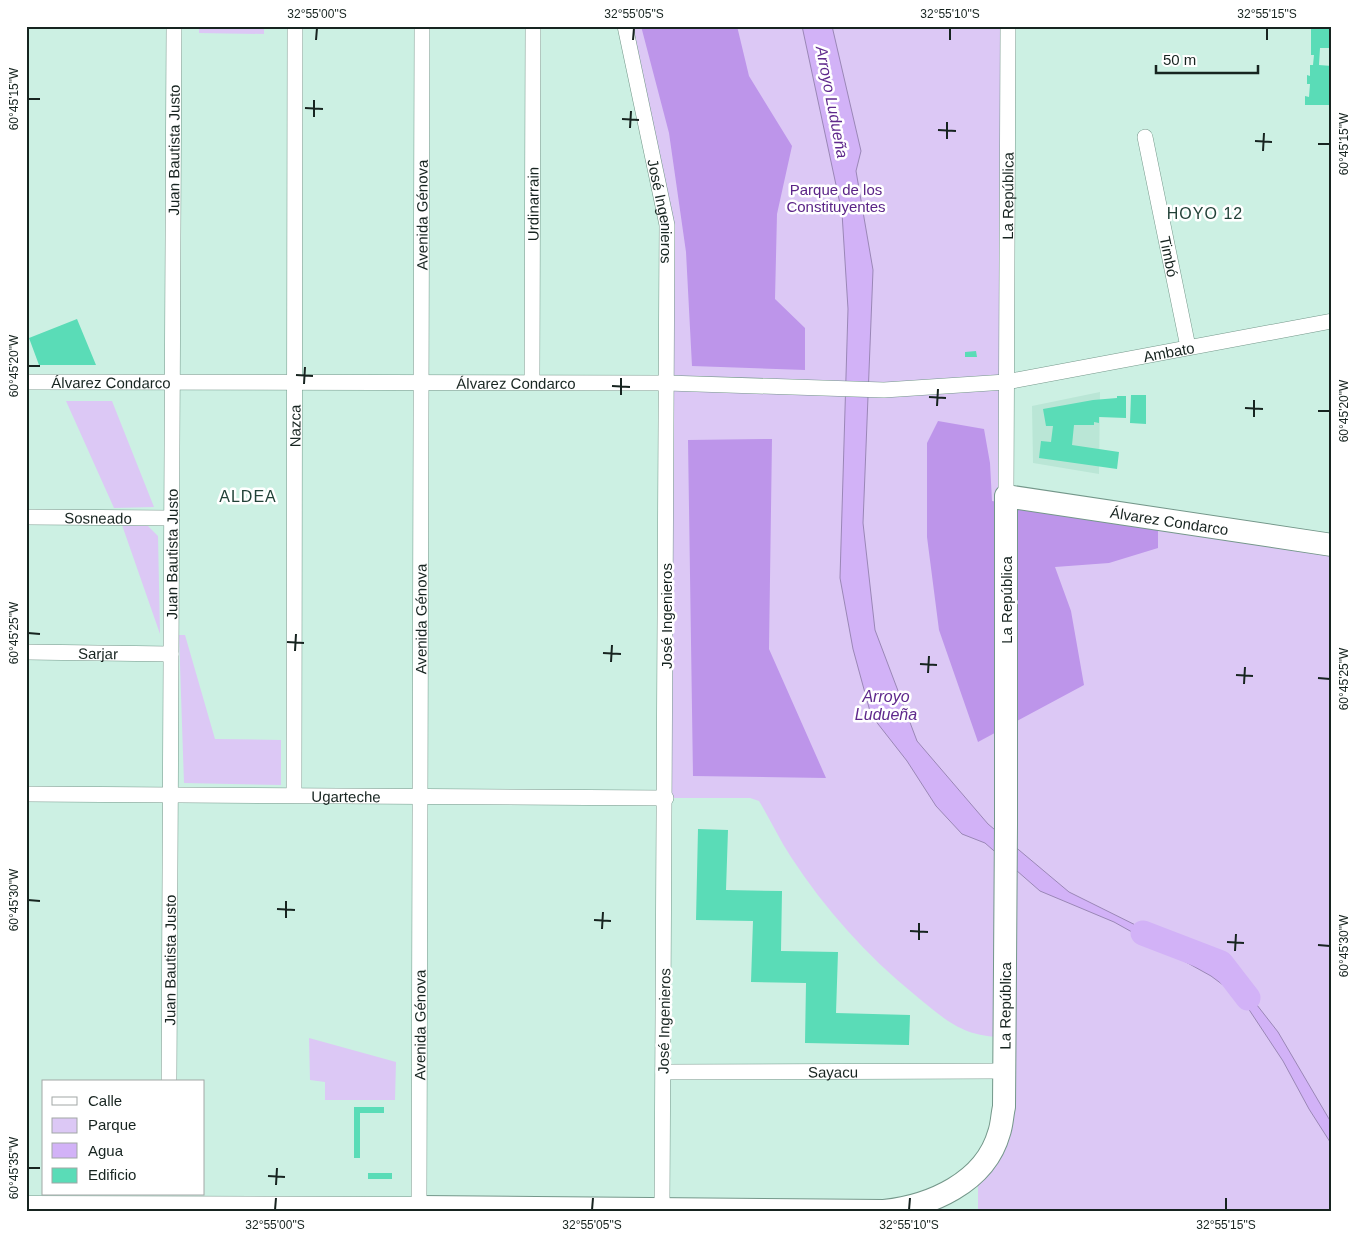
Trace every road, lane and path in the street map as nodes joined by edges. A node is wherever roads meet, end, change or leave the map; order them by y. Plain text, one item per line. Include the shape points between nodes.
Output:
1 (174, 26) edge
2 (295, 26) edge
3 (422, 26) edge
4 (533, 26) edge
5 (625, 26) edge
6 (1008, 26) edge
7 (1145, 137) dead end
8 (1332, 321) edge
9 (1188, 347) junction
10 (26, 382) edge
11 (172, 382) junction
12 (294, 382) junction
13 (422, 382) junction
14 (532, 382) junction
15 (1006, 382) junction
16 (667, 383) junction
17 (1006, 496) junction
18 (26, 517) edge
19 (172, 518) junction
20 (1332, 545) edge
21 (26, 652) edge
22 (171, 654) junction
23 (26, 794) edge
24 (170, 795) junction
25 (294, 795) junction
26 (420, 796) junction
27 (666, 798) junction
28 (1004, 1071) junction
29 (663, 1072) junction
30 (169, 1080) edge
31 (169, 1204) edge
32 (26, 1206) edge
33 (662, 1209) junction
34 (422, 1210) edge

1 - 11 street, Juan Bautista Justo
2 - 12 street, Nazca
3 - 13 street, Avenida Génova
4 - 14 street, Urdinarrain
5 - 16 street, José Ingenieros via 667,225
6 - 15 street, La República
7 - 9 street, Timbó
8 - 9 street, Ambato
9 - 15 street, Ambato
10 - 11 street, Álvarez Condarco
11 - 12 street, Álvarez Condarco
11 - 19 street, Juan Bautista Justo
12 - 13 street, Álvarez Condarco
12 - 25 street, Nazca
13 - 14 street, Álvarez Condarco
13 - 26 street, Avenida Génova
14 - 16 street, Álvarez Condarco
15 - 16 street, Álvarez Condarco via 884,390
15 - 17 street, La República
16 - 27 street, José Ingenieros
17 - 20 main road, Álvarez Condarco
17 - 28 main road, La República
18 - 19 street, Sosneado
19 - 22 street, Juan Bautista Justo
21 - 22 street, Sarjar
22 - 24 street, Juan Bautista Justo
23 - 24 street, Ugarteche
24 - 25 street, Ugarteche
24 - 30 street, Juan Bautista Justo
25 - 26 street, Ugarteche
26 - 27 street, Ugarteche
26 - 34 street, Avenida Génova
27 - 29 street, José Ingenieros
28 - 29 street, Sayacu
28 - 33 main road, La República via 1004,1107 999,1134 979,1168 943,1195 884,1211
29 - 33 street, José Ingenieros
31 - 32 street
31 - 34 street
33 - 34 main road, La República

